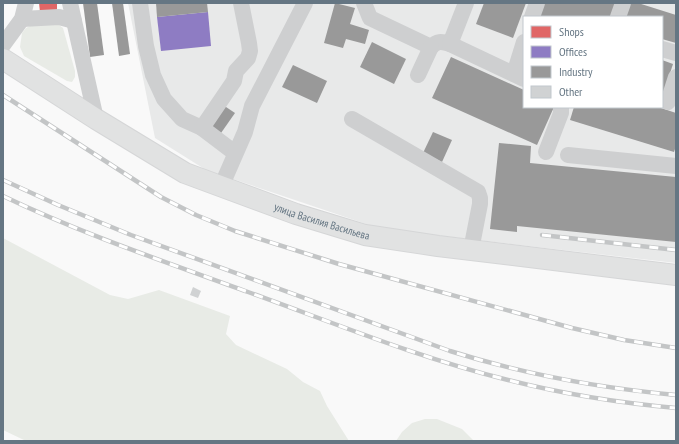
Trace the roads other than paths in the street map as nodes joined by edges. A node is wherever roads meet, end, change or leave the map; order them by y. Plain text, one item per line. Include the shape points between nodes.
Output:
1 (26, 3) edge
2 (70, 3) edge
3 (140, 3) edge
4 (241, 3) edge
5 (305, 3) edge
6 (364, 3) edge
7 (466, 3) edge
8 (537, 3) edge
9 (623, 3) edge
10 (532, 16) edge
11 (618, 16) edge
12 (22, 18) junction
13 (74, 21) junction
14 (450, 44) junction
15 (4, 47) edge
16 (431, 47) junction
17 (523, 49) edge
18 (663, 49) edge
19 (676, 53) edge
20 (418, 75) dead end
21 (519, 76) edge
22 (676, 77) edge
23 (669, 104) edge
24 (561, 108) edge
25 (96, 119) junction
26 (352, 119) dead end
27 (202, 128) junction
28 (546, 152) dead end
29 (235, 154) junction
30 (568, 154) dead end
31 (676, 166) edge
32 (221, 187) junction
33 (471, 250) junction
34 (676, 275) edge

1 - 12 lane
2 - 13 lane
3 - 27 lane via 153,75 164,99 182,118
4 - 27 lane via 249,43 248,58 236,71 234,80
5 - 29 lane via 252,106 245,132
6 - 16 lane via 370,18
7 - 14 lane
8 - 10 lane
9 - 11 lane
12 - 13 lane via 58,17
12 - 15 lane
13 - 25 lane
14 - 16 lane via 442,41
14 - 21 lane
15 - 25 main road, улица Василия Васильева
16 - 20 lane
17 - 21 lane
18 - 19 lane
22 - 23 lane
24 - 28 lane
25 - 32 main road, улица Василия Васильева via 185,173
26 - 33 lane via 478,192 480,204
27 - 29 lane
29 - 32 lane
30 - 31 lane
32 - 33 main road, улица Василия Васильева via 365,235
33 - 34 main road, улица Василия Васильева

